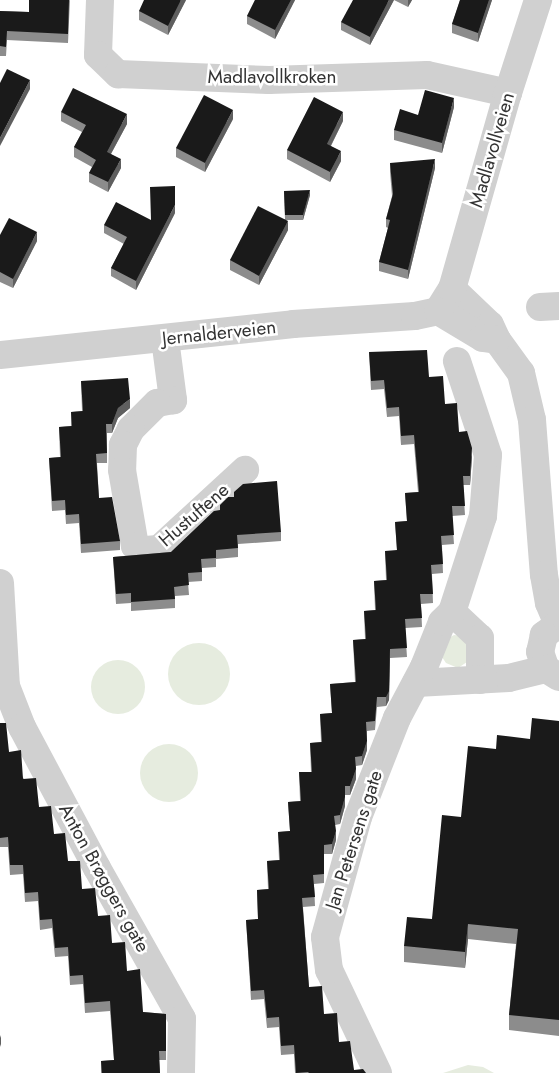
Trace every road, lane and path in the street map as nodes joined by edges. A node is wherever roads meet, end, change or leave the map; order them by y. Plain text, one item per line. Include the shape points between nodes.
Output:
1 (100, 0) edge
2 (538, 0) edge
3 (508, 93) junction
4 (446, 300) junction
5 (165, 339) junction
6 (0, 354) edge
7 (457, 361) dead end
8 (244, 470) dead end
9 (0, 583) edge
10 (452, 612) junction
11 (558, 624) edge
12 (552, 673) edge
13 (480, 680) junction
14 (416, 684) junction
15 (3, 685) edge
16 (181, 1073) edge
17 (378, 1073) edge

1 - 3 street, Madlavollkroken via 98,55 118,74 269,80 427,75
2 - 3 street, Madlavollveien
3 - 4 street, Madlavollveien
4 - 5 street, Jernalderveien via 415,316 294,324
4 - 11 street via 490,325 516,364 528,394 544,575 549,603
5 - 6 street, Jernalderveien
5 - 8 street, Hustuftene via 173,400 157,403 131,429 123,445 122,470 136,546 145,550 159,548
7 - 10 street, Jan Petersens gate via 488,455 483,516
9 - 15 street, Anton Brøggers gate
10 - 13 street via 480,638
10 - 14 street, Jan Petersens gate via 442,622
11 - 12 street via 547,631 541,643 540,656
12 - 13 street
13 - 14 street
14 - 17 street, Jan Petersens gate via 385,748 348,845 325,936 329,970
15 - 16 street, Anton Brøggers gate via 92,859 182,1020

